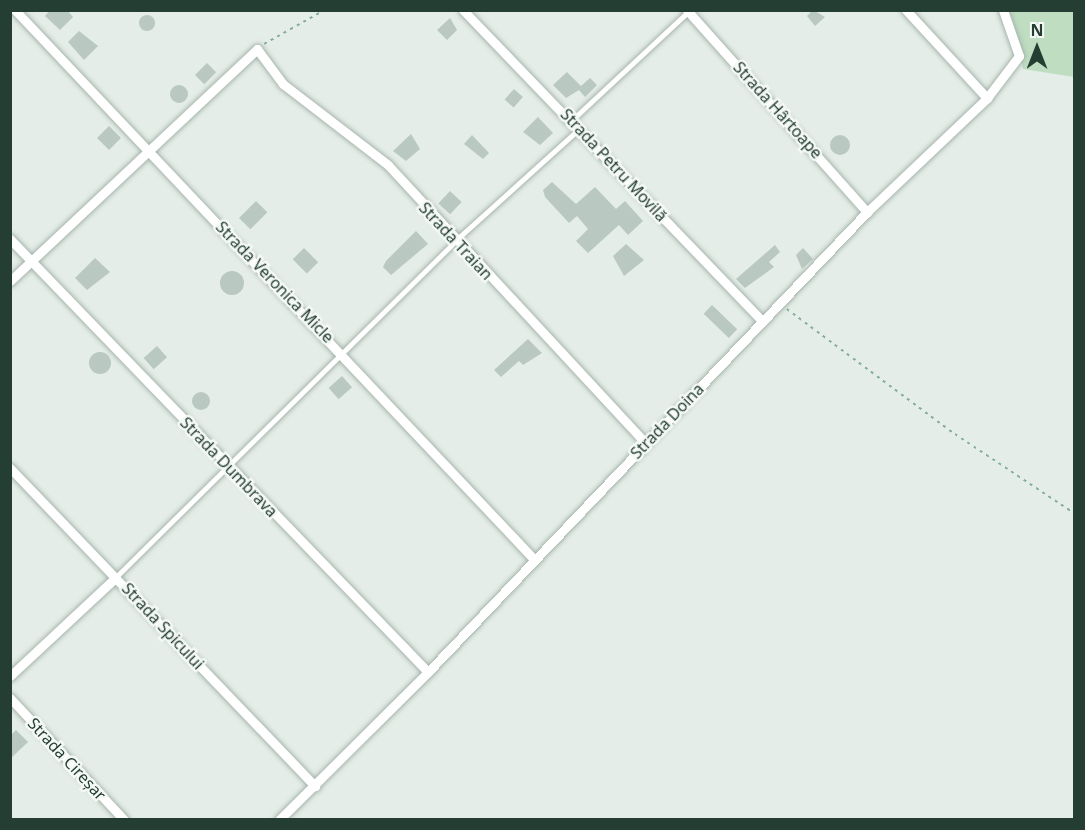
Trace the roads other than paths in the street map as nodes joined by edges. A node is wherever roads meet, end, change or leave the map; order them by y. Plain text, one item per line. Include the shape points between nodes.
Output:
1 (15, 10) edge
2 (463, 10) edge
3 (906, 10) edge
4 (1003, 10) edge
5 (688, 11) edge
6 (987, 98) junction
7 (572, 120) junction
8 (580, 129) junction
9 (151, 153) junction
10 (867, 212) junction
11 (10, 239) edge
12 (454, 242) junction
13 (32, 261) junction
14 (10, 281) edge
15 (762, 321) junction
16 (343, 353) junction
17 (646, 444) junction
18 (228, 467) junction
19 (10, 468) edge
20 (532, 557) junction
21 (116, 577) junction
22 (428, 672) junction
23 (10, 676) edge
24 (10, 698) edge
25 (315, 786) junction
26 (124, 819) edge
27 (279, 819) edge

1 - 9 street, Strada Veronica Micle
2 - 7 street, Strada Petru Movilă
3 - 6 street
4 - 6 street, Strada Doina via 1019,56
5 - 7 lane
5 - 10 street, Strada Hârtoape
6 - 10 street, Strada Doina
7 - 8 street, Strada Petru Movilă
8 - 12 lane
8 - 15 street, Strada Petru Movilă
9 - 12 street, Strada Traian via 257,50 283,84 388,165
9 - 13 street via 89,202
9 - 16 street, Strada Veronica Micle
10 - 15 street, Strada Doina
11 - 13 street, Strada Dumbrava
12 - 16 lane
12 - 17 street, Strada Traian
13 - 14 street
13 - 18 street, Strada Dumbrava
15 - 17 street, Strada Doina
16 - 18 lane
16 - 20 street, Strada Veronica Micle
17 - 20 street, Strada Doina
18 - 21 lane
18 - 22 street, Strada Dumbrava
19 - 21 street, Strada Spicului
20 - 22 street, Strada Doina
21 - 23 street
21 - 25 street, Strada Spicului
22 - 25 street, Strada Doina
24 - 26 street, Strada Cireșar
25 - 27 street, Strada Doina

